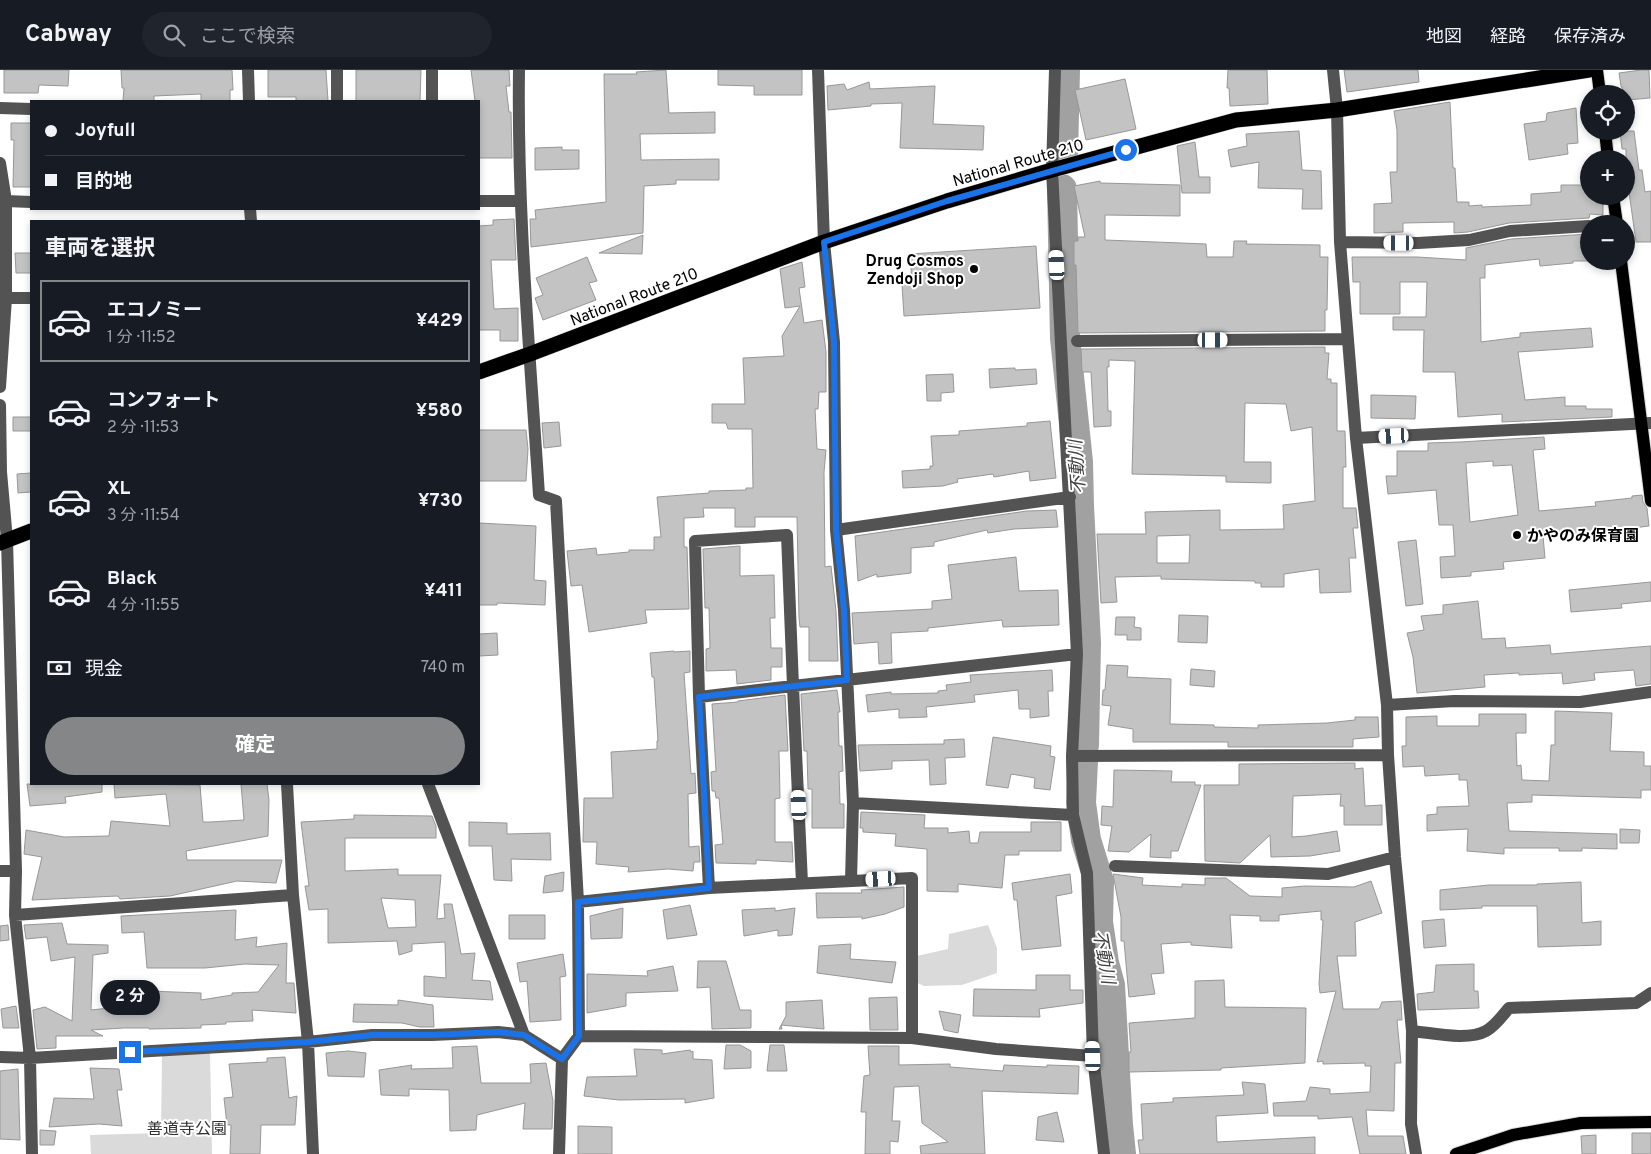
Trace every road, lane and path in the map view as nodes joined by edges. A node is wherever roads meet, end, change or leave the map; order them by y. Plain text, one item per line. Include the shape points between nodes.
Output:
1 (248, 70) edge
2 (337, 70) edge
3 (432, 70) edge
4 (519, 70) edge
5 (818, 70) edge
6 (1055, 70) edge
7 (1334, 70) edge
8 (1588, 70) edge
9 (1597, 70) edge
10 (1599, 85) edge
11 (249, 100) edge
12 (337, 100) edge
13 (432, 100) edge
14 (0, 108) edge
15 (30, 109) edge
16 (1337, 110) junction
17 (0, 163) edge
18 (1052, 170) junction
19 (480, 200) edge
20 (521, 201) junction
21 (30, 202) edge
22 (3, 203) edge
23 (1580, 227) edge
24 (824, 242) junction
25 (1340, 242) junction
26 (1622, 270) edge
27 (6, 298) junction
28 (30, 298) edge
29 (1348, 339) junction
30 (1077, 341) dead end
31 (530, 354) junction
32 (480, 372) edge
33 (0, 387) edge
34 (0, 405) edge
35 (1646, 423) edge
36 (1356, 438) junction
37 (1070, 497) junction
38 (1651, 501) edge
39 (836, 530) junction
40 (30, 531) edge
41 (3, 542) edge
42 (1078, 654) junction
43 (847, 680) junction
44 (793, 686) junction
45 (1651, 692) edge
46 (699, 697) junction
47 (1387, 704) junction
48 (1388, 754) junction
49 (1072, 756) junction
50 (287, 785) edge
51 (428, 785) edge
52 (853, 803) junction
53 (1073, 814) junction
54 (1395, 857) junction
55 (1115, 866) dead end
56 (0, 871) edge
57 (16, 871) junction
58 (851, 881) junction
59 (802, 883) junction
60 (709, 888) junction
61 (293, 895) junction
62 (578, 902) junction
63 (15, 915) junction
64 (1651, 993) edge
65 (1412, 1031) junction
66 (524, 1035) junction
67 (579, 1036) junction
68 (912, 1038) junction
69 (308, 1042) junction
70 (1093, 1056) junction
71 (0, 1057) edge
72 (30, 1058) junction
73 (562, 1059) junction
74 (1651, 1122) edge
75 (32, 1154) edge
76 (313, 1154) edge
77 (559, 1154) edge
78 (1104, 1154) edge
79 (1416, 1154) edge
80 (1456, 1154) edge

1 - 11 street
2 - 12 street
3 - 13 street
4 - 20 street
5 - 24 street
6 - 18 street
7 - 16 street
8 - 16 highway, National Route 210
9 - 10 main road
14 - 15 street
16 - 18 highway, National Route 210 via 1236,120
16 - 25 street
17 - 22 street
18 - 24 highway, National Route 210
18 - 37 street
19 - 20 street
20 - 31 street
21 - 22 street
22 - 27 street
23 - 25 street via 1510,232 1468,240
24 - 31 highway, National Route 210
24 - 39 street via 834,342
25 - 29 street
26 - 35 main road
27 - 28 street
27 - 33 street
29 - 30 street
29 - 36 street
31 - 32 highway, National Route 210
31 - 62 street via 539,495 556,501
34 - 41 street
35 - 36 street
35 - 38 main road
36 - 47 street
37 - 39 street
37 - 42 street
39 - 43 street
40 - 41 highway
41 - 57 street
42 - 43 street
42 - 49 street
43 - 44 street
43 - 52 street
44 - 46 street
44 - 46 street via 787,535 696,541
44 - 59 street
45 - 47 street via 1580,702
46 - 60 street
47 - 48 street
48 - 49 street
48 - 54 street
49 - 53 street
50 - 61 street
51 - 66 street
52 - 53 street
52 - 58 street
53 - 70 street via 1087,873
54 - 55 street via 1328,874
54 - 65 street
56 - 57 street
57 - 63 street
58 - 59 street
58 - 68 street via 912,878
59 - 60 street
60 - 62 street
61 - 63 street
61 - 69 street
62 - 67 street
63 - 72 street
64 - 65 street via 1636,1003 1509,1008 1494,1026 1472,1036
65 - 79 street via 1411,1124
66 - 69 street via 498,1032 372,1035
66 - 73 street
67 - 68 street
67 - 73 street
68 - 70 street via 996,1049
69 - 72 street
69 - 76 street
70 - 78 street
71 - 72 street
72 - 75 street
73 - 77 street
74 - 80 main road via 1581,1123 1513,1134

